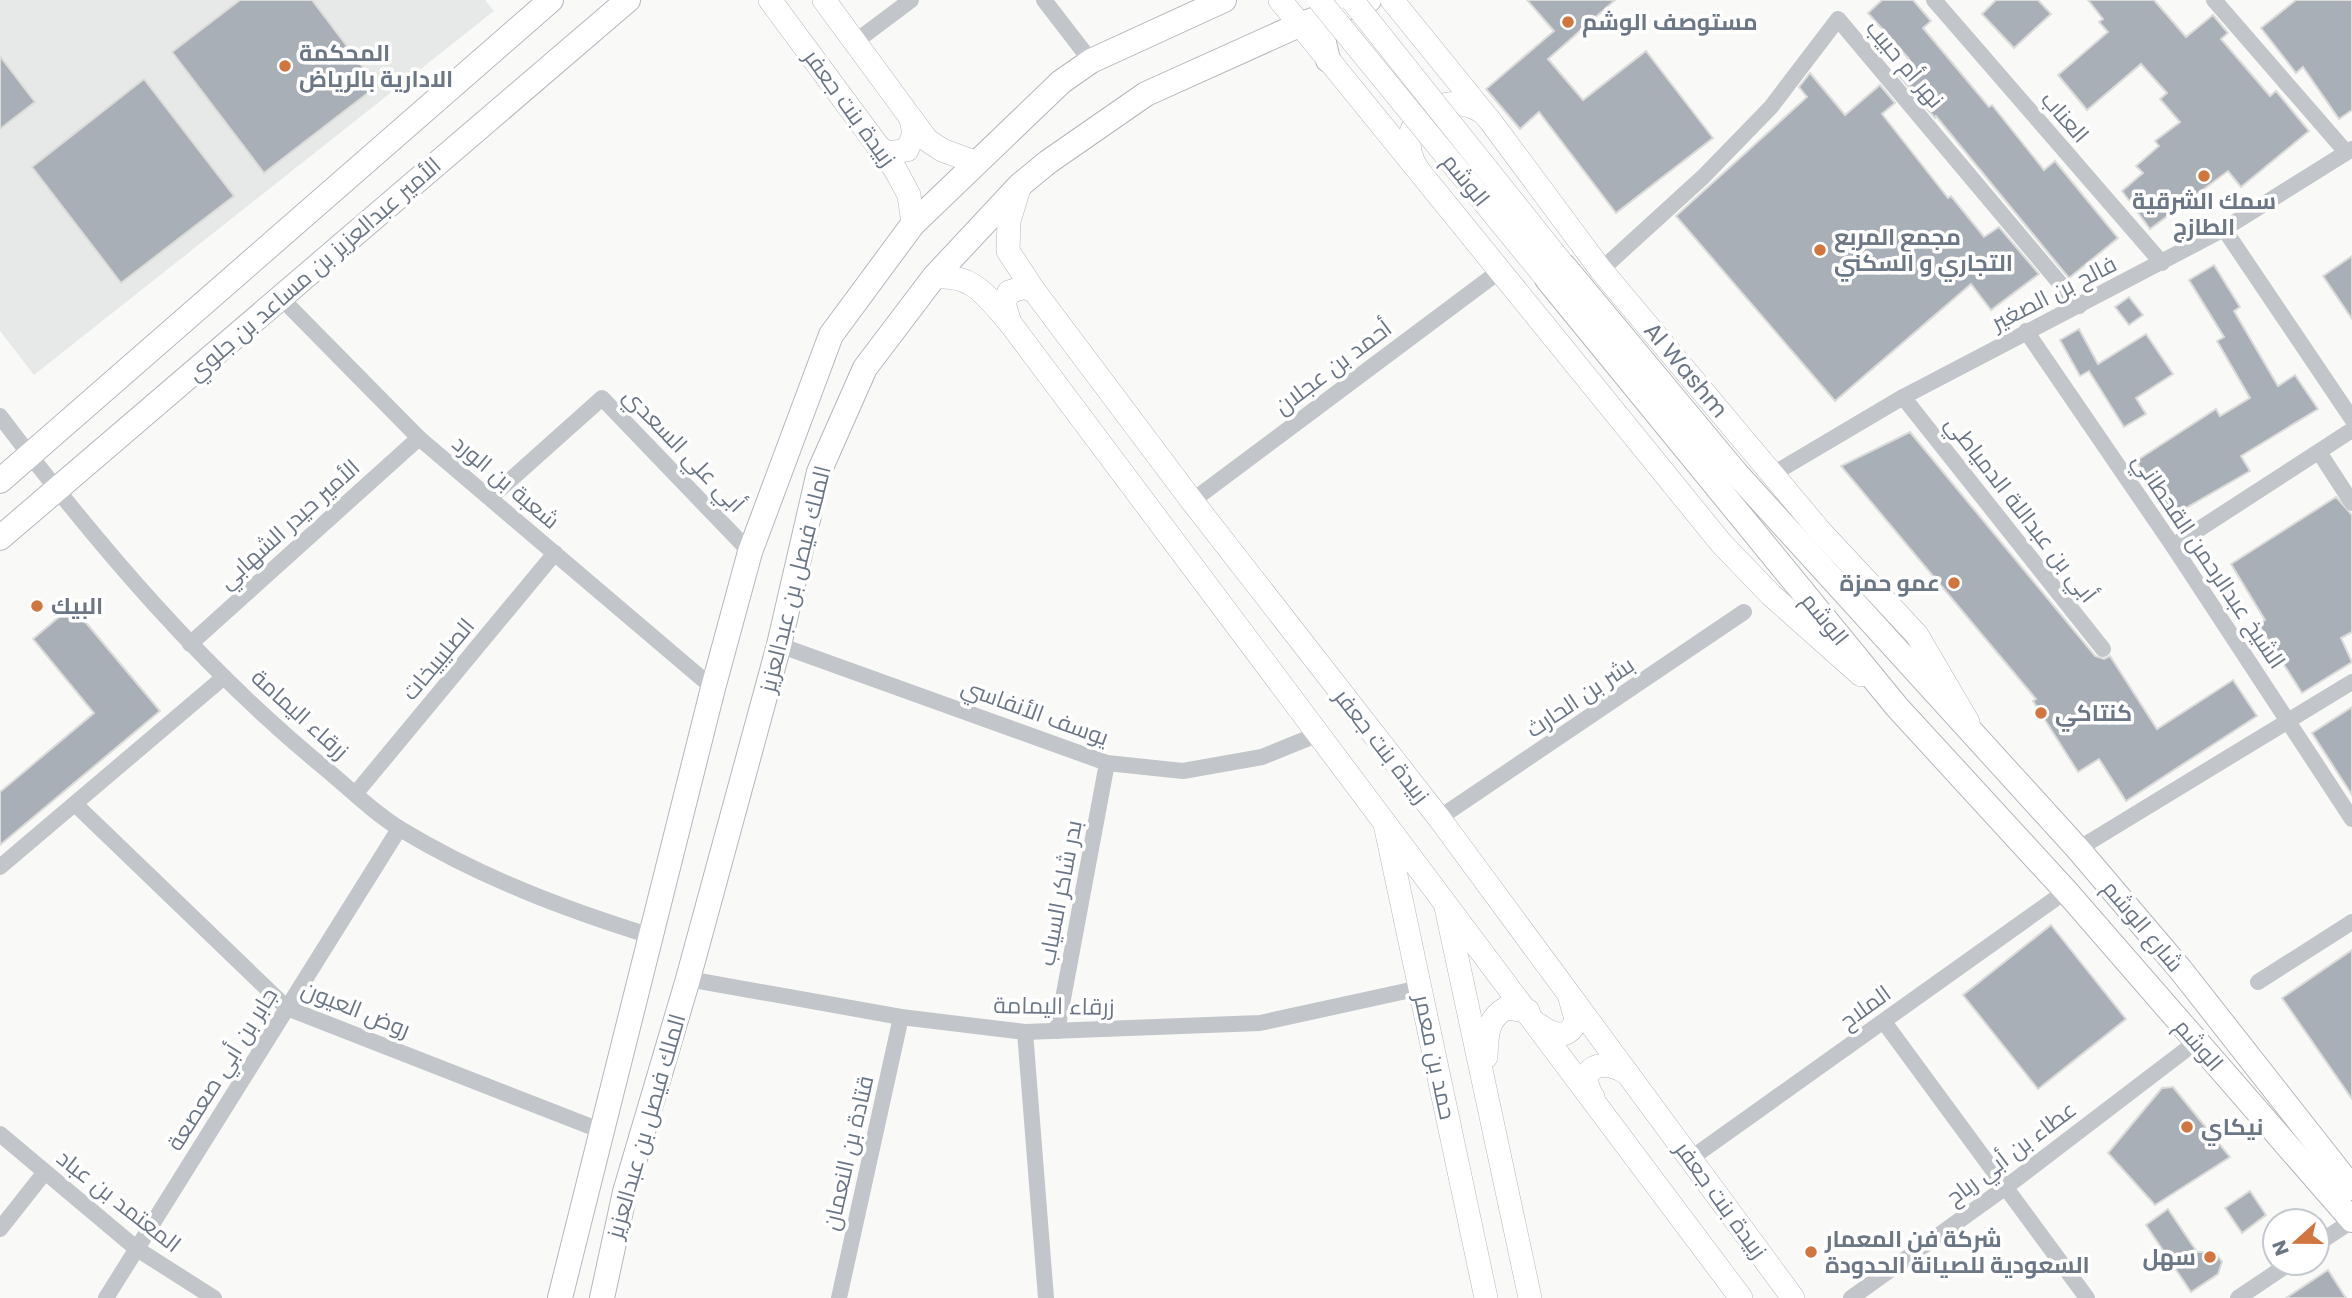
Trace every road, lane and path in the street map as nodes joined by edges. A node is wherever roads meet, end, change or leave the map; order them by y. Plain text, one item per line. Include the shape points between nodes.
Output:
1 (628, 0) edge
2 (770, 0) edge
3 (824, 0) edge
4 (911, 0) edge
5 (1044, 0) edge
6 (1224, 0) edge
7 (1280, 0) edge
8 (1352, 0) edge
9 (1369, 0) edge
10 (1392, 0) edge
11 (1934, 0) edge
12 (2214, 0) edge
13 (540, 4) edge
14 (1318, 7) edge
15 (855, 42) junction
16 (1328, 60) joint
17 (1091, 61) junction
18 (911, 119) junction
19 (1491, 122) junction
20 (878, 147) junction
21 (2349, 150) edge
22 (974, 162) junction
23 (1422, 175) junction
24 (1020, 185) junction
25 (913, 224) junction
26 (2224, 229) junction
27 (2162, 263) junction
28 (1501, 270) junction
29 (1601, 270) junction
30 (1556, 273) junction
31 (934, 276) junction
32 (1035, 292) junction
33 (281, 298) junction
34 (2079, 306) junction
35 (1010, 323) junction
36 (2026, 331) junction
37 (1903, 397) junction
38 (0, 416) edge
39 (2352, 419) edge
40 (2352, 430) edge
41 (419, 438) junction
42 (2319, 452) junction
43 (30, 455) junction
44 (1773, 474) junction
45 (0, 481) edge
46 (56, 490) junction
47 (490, 498) junction
48 (1192, 501) junction
49 (2352, 503) edge
50 (0, 538) edge
51 (2173, 546) junction
52 (750, 552) junction
53 (555, 553) junction
54 (1744, 611) dead end
55 (190, 644) junction
56 (779, 645) junction
57 (2103, 649) dead end
58 (1919, 676) joint
59 (225, 677) junction
60 (2352, 682) edge
61 (713, 688) junction
62 (1897, 707) junction
63 (2287, 720) junction
64 (1321, 733) junction
65 (1977, 740) junction
66 (1107, 763) junction
67 (356, 793) junction
68 (75, 804) junction
69 (1383, 817) junction
70 (1439, 818) junction
71 (2352, 818) edge
72 (400, 829) junction
73 (2078, 849) junction
74 (0, 867) edge
75 (2066, 891) junction
76 (1445, 899) junction
77 (2352, 922) edge
78 (651, 936) junction
79 (688, 979) junction
80 (2259, 982) dead end
81 (1420, 988) junction
82 (1567, 992) junction
83 (287, 1008) junction
84 (901, 1017) junction
85 (1532, 1017) junction
86 (1884, 1022) junction
87 (1057, 1031) junction
88 (1025, 1032) junction
89 (2196, 1042) junction
90 (1628, 1074) junction
91 (1485, 1088) junction
92 (1596, 1102) junction
93 (602, 1131) junction
94 (0, 1134) edge
95 (1690, 1159) junction
96 (45, 1172) junction
97 (2006, 1187) junction
98 (2352, 1188) edge
99 (2352, 1221) edge
100 (0, 1229) edge
101 (2331, 1235) edge
102 (137, 1249) junction
103 (2269, 1277) edge
104 (106, 1298) edge
105 (214, 1298) edge
106 (560, 1298) edge
107 (602, 1298) edge
108 (839, 1298) edge
109 (1046, 1298) edge
110 (1486, 1298) edge
111 (1530, 1298) edge
112 (1741, 1298) edge
113 (1793, 1298) edge
114 (1851, 1298) edge
115 (2087, 1298) edge
116 (2238, 1298) edge

1 - 33 main road, الأمير عبدالعزيز بن مساعد بن جلوي
2 - 20 street, زبيدة بنت جعفر
3 - 15 street, زبيدة بنت جعفر
4 - 15 street
5 - 17 street
6 - 17 main road, الملك فيصل بن عبدالعزيز
7 - 14 street
8 - 14 main road
8 - 30 street, الوشم, bridge
9 - 14 main road, الملك فيصل بن عبدالعزيز
10 - 19 street, Al Washm
11 - 27 street, العناب
12 - 21 street
13 - 43 main road, الأمير عبدالعزيز بن مساعد بن جلوي
14 - 16 main road
14 - 24 main road, الملك فيصل بن عبدالعزيز via 1146,94
14 - 30 street, الوشم, bridge
15 - 18 street, زبيدة بنت جعفر
16 - 23 street
17 - 22 main road, الملك فيصل بن عبدالعزيز via 1061,82
18 - 20 street via 914,134 907,150 888,153
18 - 22 street, زبيدة بنت جعفر via 927,140
19 - 23 street via 1482,111 1462,103 1440,103 1427,110 1412,134 1414,163
19 - 29 street, Al Washm
20 - 25 street, زبيدة بنت جعفر via 909,195
21 - 26 street, فالح بن الصغير
22 - 25 main road, الملك فيصل بن عبدالعزيز
23 - 28 street
24 - 31 main road, الملك فيصل بن عبدالعزيز
24 - 32 street, زبيدة بنت جعفر via 1009,222 1008,251
25 - 52 main road, الملك فيصل بن عبدالعزيز via 831,335
26 - 27 street, فالح بن الصغير
26 - 39 street
27 - 34 street, فالح بن الصغير
28 - 48 street, أحمد بن عجلان
28 - 62 street via 1721,543 1771,595
29 - 34 street, نهر أم حبيب via 1771,107 1838,19
29 - 44 street, Al Washm
30 - 58 main road, الوشم
30 - 62 main road, الوشم
31 - 35 street, زبيدة بنت جعفر via 974,283
31 - 56 main road, الملك فيصل بن عبدالعزيز via 865,368 819,472
32 - 35 street via 1025,286 1009,292 1004,303
32 - 48 street, زبيدة بنت جعفر
33 - 41 street, شعبة بن الورد
33 - 46 main road, الأمير عبدالعزيز بن مساعد بن جلوي
34 - 36 street, فالح بن الصغير
35 - 64 street, زبيدة بنت جعفر
36 - 37 street, فالح بن الصغير
36 - 51 street, الشيخ عبدالرحمن القحطاني
37 - 44 street, فالح بن الصغير
37 - 57 street, أبي بن عبداللة الدمياطي
38 - 43 street, زرقاء اليمامة
40 - 42 street
41 - 47 street, شعبة بن الورد
41 - 55 street, الأمير حيدر الشهابي
42 - 49 street
42 - 51 street
43 - 45 main road, الأمير عبدالعزيز بن مساعد بن جلوي
43 - 46 street, زرقاء اليمامة
44 - 65 street, Al Washm via 1917,635
46 - 50 main road, الأمير عبدالعزيز بن مساعد بن جلوي
46 - 55 street, زرقاء اليمامة
47 - 52 street, أبي علي السعدي via 602,398
47 - 53 street, شعبة بن الورد
48 - 70 street, زبيدة بنت جعفر
51 - 63 street, الشيخ عبدالرحمن القحطاني
52 - 61 main road, الملك فيصل بن عبدالعزيز
53 - 61 street, شعبة بن الورد
53 - 67 street, الصليبيخات
54 - 70 street, بشر بن الحارث
55 - 59 street, زرقاء اليمامة
56 - 66 street, يوسف الأنفاسي
56 - 79 main road, الملك فيصل بن عبدالعزيز
58 - 65 main road, شارع الوشم
59 - 67 street, زرقاء اليمامة via 293,742
59 - 68 street
60 - 63 street
61 - 78 main road, الملك فيصل بن عبدالعزيز
62 - 75 main road, الوشم
63 - 71 street, الشيخ عبدالرحمن القحطاني
63 - 73 street
64 - 66 street, يوسف الأنفاسي via 1262,757 1183,771
64 - 69 street, زبيدة بنت جعفر
65 - 73 main road, شارع الوشم
66 - 87 street, بدر شاكر السياب
67 - 72 street, زرقاء اليمامة
68 - 74 street
68 - 83 street, روض العيون
69 - 76 street, زبيدة بنت جعفر
69 - 81 street, حمد بن معمر
70 - 82 street, زبيدة بنت جعفر
72 - 78 street, زرقاء اليمامة via 488,877 565,909
72 - 83 street, جابر بن أبي صعصعة
73 - 98 main road, شارع الوشم via 2180,969
75 - 86 street, الملاح
75 - 89 main road, الوشم
76 - 85 street, زبيدة بنت جعفر
76 - 91 street, حمد بن معمر
77 - 80 street
78 - 93 main road, الملك فيصل بن عبدالعزيز
79 - 84 street, زرقاء اليمامة
79 - 107 main road, الملك فيصل بن عبدالعزيز via 625,1192
81 - 87 street, زرقاء اليمامة via 1260,1023
81 - 110 street, حمد بن معمر
82 - 85 street via 1576,1012 1566,1034 1553,1034
82 - 90 street, زبيدة بنت جعفر
83 - 93 street, روض العيون
83 - 102 street, جابر بن أبي صعصعة
84 - 88 street, زرقاء اليمامة
84 - 108 street, قتادة بن النعمان
85 - 91 street via 1506,1008 1492,1019 1487,1031
85 - 92 street, زبيدة بنت جعفر
86 - 95 street, الملاح
86 - 97 street
87 - 88 street, زرقاء اليمامة
88 - 109 street
89 - 97 street, عطاء بن أبي رباح
89 - 99 main road, الوشم
90 - 92 street via 1610,1064 1591,1071 1587,1081
90 - 95 street, زبيدة بنت جعفر
91 - 111 street, حمد بن معمر
92 - 112 street, زبيدة بنت جعفر
93 - 106 main road, الملك فيصل بن عبدالعزيز
94 - 96 street, المعتمد بن عباد
95 - 113 street, زبيدة بنت جعفر
96 - 100 street
96 - 102 street, المعتمد بن عباد
97 - 114 street, عطاء بن أبي رباح
97 - 115 street
99 - 101 street
102 - 104 street, جابر بن أبي صعصعة
102 - 105 street, المعتمد بن عباد
103 - 116 street

